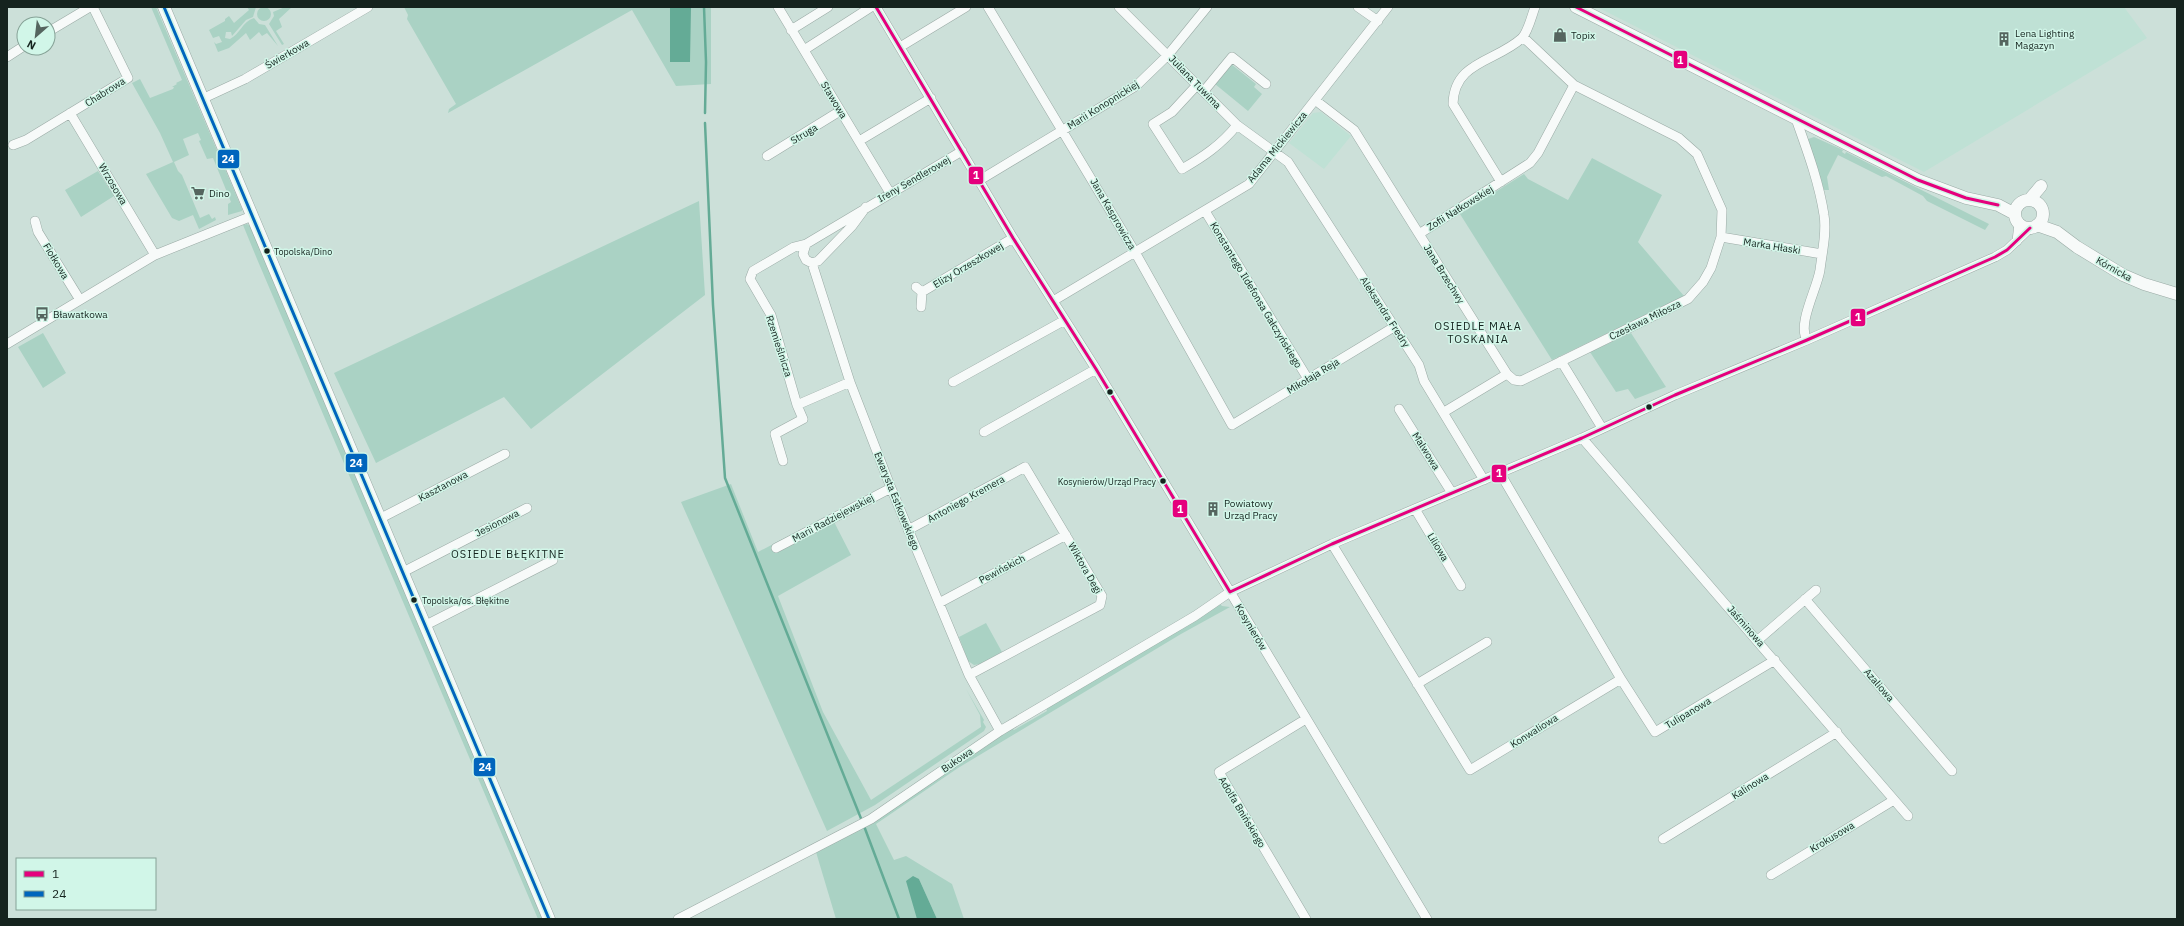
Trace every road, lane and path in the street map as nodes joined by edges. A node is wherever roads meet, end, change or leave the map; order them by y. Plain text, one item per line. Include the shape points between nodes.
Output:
1 (92, 7) edge
2 (164, 7) edge
3 (368, 7) edge
4 (778, 7) edge
5 (828, 7) edge
6 (871, 7) edge
7 (876, 7) edge
8 (966, 7) edge
9 (988, 7) edge
10 (1119, 7) edge
11 (1207, 7) edge
12 (1358, 7) edge
13 (1388, 7) edge
14 (1535, 7) edge
15 (1576, 7) edge
16 (1378, 21) junction
17 (56, 27) edge
18 (791, 30) junction
19 (1523, 37) junction
20 (900, 47) junction
21 (804, 50) junction
22 (16, 51) edge
23 (1168, 55) junction
24 (7, 57) edge
25 (1266, 84) dead end
26 (1574, 85) junction
27 (1201, 88) junction
28 (204, 98) junction
29 (931, 98) junction
30 (1315, 100) junction
31 (840, 111) junction
32 (70, 113) junction
33 (1796, 119) junction
34 (1237, 125) junction
35 (1063, 130) junction
36 (859, 141) junction
37 (13, 145) dead end
38 (962, 151) junction
39 (1274, 153) junction
40 (767, 156) dead end
41 (980, 180) junction
42 (1501, 182) junction
43 (890, 194) junction
44 (2037, 205) junction
45 (866, 208) junction
46 (1205, 211) junction
47 (252, 216) junction
48 (2024, 219) junction
49 (35, 220) dead end
50 (2057, 232) junction
51 (1419, 234) junction
52 (1013, 238) junction
53 (1721, 238) junction
54 (806, 244) junction
55 (1135, 252) junction
56 (1822, 254) junction
57 (155, 255) junction
58 (812, 263) junction
59 (2177, 294) edge
60 (80, 300) junction
61 (1053, 301) junction
62 (921, 307) dead end
63 (1065, 320) junction
64 (1394, 327) junction
65 (1807, 340) junction
66 (7, 344) edge
67 (1561, 361) junction
68 (1096, 369) junction
69 (1507, 374) junction
70 (1308, 379) junction
71 (850, 382) junction
72 (953, 382) dead end
73 (797, 405) junction
74 (1400, 410) dead end
75 (1444, 412) junction
76 (1232, 425) joint
77 (1602, 428) junction
78 (984, 432) dead end
79 (1582, 438) junction
80 (505, 454) dead end
81 (783, 461) dead end
82 (1025, 467) joint
83 (1500, 473) junction
84 (1484, 480) junction
85 (891, 488) junction
86 (1452, 493) junction
87 (527, 508) dead end
88 (1415, 508) junction
89 (381, 518) junction
90 (908, 530) junction
91 (1066, 535) junction
92 (1332, 544) junction
93 (776, 548) dead end
94 (553, 560) dead end
95 (403, 572) junction
96 (1461, 586) dead end
97 (1816, 590) dead end
98 (1230, 592) junction
99 (1805, 599) junction
100 (939, 603) junction
101 (426, 625) junction
102 (1758, 640) junction
103 (1487, 642) dead end
104 (1775, 660) junction
105 (969, 675) junction
106 (1621, 679) junction
107 (1417, 684) junction
108 (1306, 718) junction
109 (1000, 731) junction
110 (1837, 732) junction
111 (1952, 771) dead end
112 (1894, 800) junction
113 (1908, 816) dead end
114 (1663, 839) dead end
115 (1771, 874) dead end
116 (549, 919) edge
117 (678, 919) edge
118 (1306, 919) edge
119 (1427, 919) edge

1 - 17 street
1 - 32 street, Chabrowa via 128,78
2 - 28 street
3 - 28 street, Świerkowa via 232,86
4 - 18 street, Stawowa
5 - 18 street
6 - 21 street
7 - 20 street, Kosynierów
8 - 20 street
9 - 35 street, Jana Kasprowicza
10 - 23 street, Juliana Tuwima
11 - 23 street, Marii Konopnickiej
12 - 16 street
13 - 16 street, Adama Mickiewicza
14 - 19 street
15 - 33 street
16 - 30 street, Adama Mickiewicza
18 - 21 street, Stawowa
19 - 26 street, Czesława Miłosza
19 - 42 street via 1466,73 1457,81 1454,92 1454,104
20 - 29 street, Kosynierów
21 - 31 street, Stawowa
22 - 24 street
23 - 27 street, Juliana Tuwima
23 - 35 street, Marii Konopnickiej via 1136,86
25 - 27 street via 1232,56
26 - 42 street, Zofii Nałkowskiej via 1538,153 1527,166
26 - 53 street, Czesława Miłosza via 1679,138 1697,154 1722,210
27 - 34 street, Juliana Tuwima
27 - 34 street via 1153,124 1182,169 1207,155 1223,142
28 - 47 street
29 - 36 street
29 - 38 street, Kosynierów
30 - 39 street, Adama Mickiewicza
30 - 51 street, Zofii Nałkowskiej via 1354,130
31 - 36 street, Stawowa
31 - 40 street, Struga
32 - 37 street, Chabrowa via 26,140
32 - 57 street, Wrzosowa
33 - 48 street via 1918,180 1948,192 1998,205
33 - 56 street via 1813,169 1824,217
34 - 39 street, Juliana Tuwima
35 - 41 street, Marii Konopnickiej
35 - 55 street, Jana Kasprowicza
36 - 43 street, Stawowa
38 - 41 street, Kosynierów
38 - 43 street, Ireny Sendlerowej
39 - 46 street, Adama Mickiewicza via 1249,184
39 - 64 street, Aleksandra Fredry via 1288,162
41 - 52 street, Kosynierów
42 - 51 street, Zofii Nałkowskiej
43 - 45 street, Ireny Sendlerowej
44 - 48 street
44 - 48 street via 2042,218
44 - 50 street
45 - 54 street, Ireny Sendlerowej
45 - 58 street, Ireny Sendlerowej via 829,252
46 - 55 street, Adama Mickiewicza
46 - 70 street, Konstantego Ildefonsa Gałczyńskiego
47 - 57 street
47 - 89 street
48 - 50 street
48 - 65 street, Bukowa via 2017,242 1995,257
49 - 60 street, Fiołkowa via 38,232
50 - 59 street, Kórnicka via 2123,275
51 - 69 street, Jana Brzechwy
52 - 61 street, Kosynierów
52 - 62 street, Elizy Orzeszkowej via 920,290
53 - 56 street, Marka Hłaski
53 - 67 street, Czesława Miłosza via 1711,268 1688,299
54 - 58 street via 803,254 806,260
54 - 73 street, Rzemieślnicza via 794,247 753,271 750,279 770,315
55 - 61 street, Adama Mickiewicza
55 - 76 street, Jana Kasprowicza
56 - 65 street via 1819,279 1804,323 1804,336
57 - 60 street
58 - 71 street, Ewarysta Estkowskiego
60 - 66 street
61 - 63 street, Kosynierów
63 - 68 street, Kosynierów
63 - 72 street
64 - 70 street, Mikołaja Reja
64 - 75 street, Aleksandra Fredry via 1419,365 1424,381
65 - 77 street, Bukowa
67 - 69 street, Czesława Miłosza via 1521,381 1514,380
67 - 77 street
68 - 78 street
68 - 98 street, Kosynierów
69 - 75 street
70 - 76 street, Mikołaja Reja
71 - 73 street
71 - 85 street, Ewarysta Estkowskiego
73 - 81 street, Rzemieślnicza via 803,419 775,434
74 - 86 street, Malwowa
75 - 84 street, Aleksandra Fredry
77 - 79 street, Bukowa
79 - 83 street, Bukowa
79 - 102 street, Jaśminowa
80 - 89 street, Kasztanowa
82 - 90 street, Antoniego Kremera
82 - 91 street, Wiktora Degi
83 - 84 street, Bukowa
83 - 106 street
84 - 86 street, Bukowa
85 - 90 street, Ewarysta Estkowskiego
85 - 93 street, Marii Radziejewskiej
86 - 88 street, Bukowa
87 - 95 street, Jesionowa
88 - 92 street, Bukowa
88 - 96 street, Liliowa
89 - 95 street
90 - 100 street, Ewarysta Estkowskiego
91 - 100 street, Pewińskich
91 - 105 street, Wiktora Degi via 1102,596 1100,605
92 - 98 street, Bukowa
92 - 107 street, Konwaliowa
94 - 101 street
95 - 101 street
97 - 99 street
98 - 108 street, Kosynierów
98 - 109 street, Bukowa via 1195,616
99 - 102 street
99 - 111 street, Azaliowa
100 - 105 street, Ewarysta Estkowskiego
101 - 116 street
102 - 104 street, Jaśminowa
103 - 107 street
104 - 106 street, Tulipanowa via 1655,732
104 - 110 street, Jaśminowa
105 - 109 street, Ewarysta Estkowskiego
106 - 107 street, Konwaliowa via 1470,770
108 - 118 street, Adolfa Bnińskiego via 1219,772
108 - 119 street, Kosynierów
109 - 117 street, Bukowa via 871,818
110 - 112 street, Jaśminowa
110 - 114 street, Kalinowa
112 - 113 street, Jaśminowa
112 - 115 street, Krokusowa

